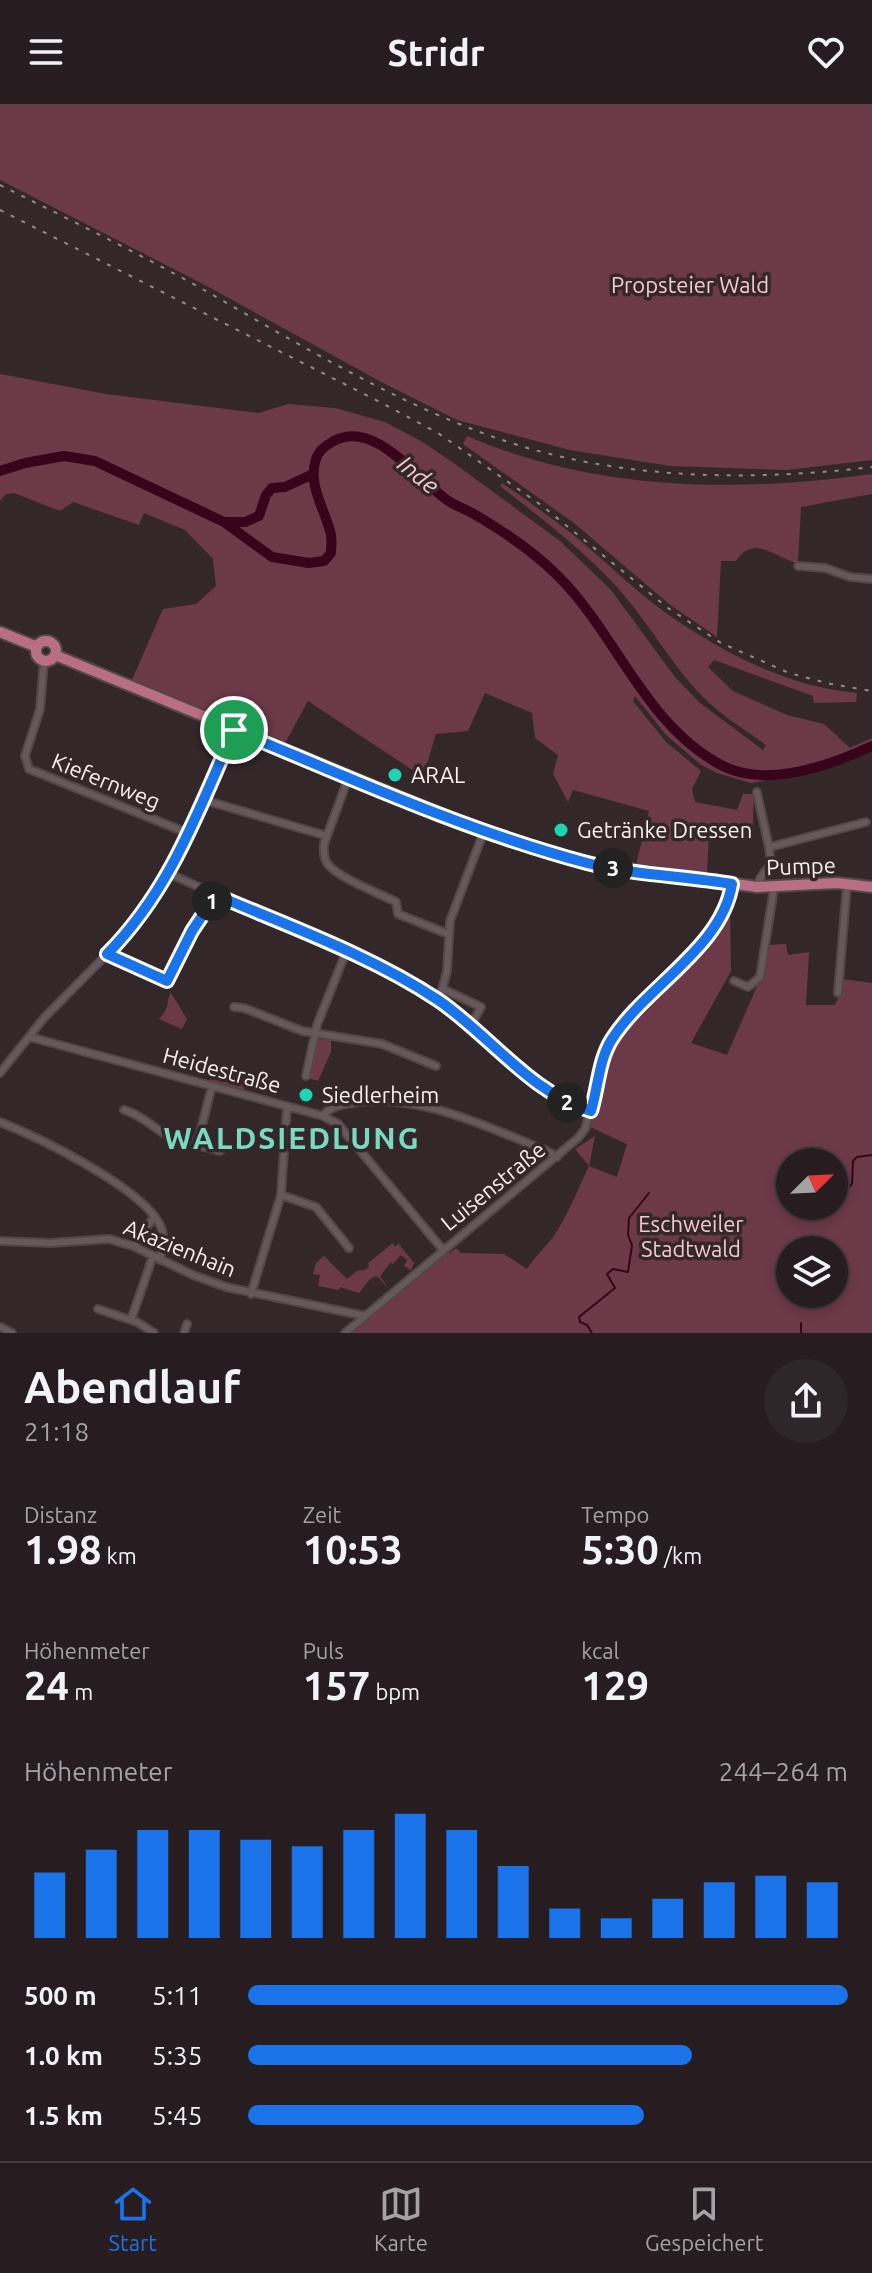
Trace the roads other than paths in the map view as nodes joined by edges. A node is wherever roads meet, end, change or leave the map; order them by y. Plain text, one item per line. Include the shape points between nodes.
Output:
1 (798, 566) dead end
2 (872, 579) edge
3 (0, 632) edge
4 (37, 647) junction
5 (55, 655) junction
6 (44, 661) junction
7 (234, 730) junction
8 (349, 776) junction
9 (757, 792) dead end
10 (204, 800) junction
11 (866, 822) dead end
12 (484, 831) junction
13 (190, 834) junction
14 (327, 836) junction
15 (770, 847) junction
16 (168, 873) junction
17 (732, 884) junction
18 (847, 884) junction
19 (757, 887) junction
20 (872, 887) edge
21 (774, 888) junction
22 (216, 895) junction
23 (448, 934) junction
24 (346, 952) junction
25 (107, 954) junction
26 (734, 981) dead end
27 (443, 989) junction
28 (838, 993) dead end
29 (439, 1001) junction
30 (234, 1007) dead end
31 (471, 1025) junction
32 (316, 1035) junction
33 (30, 1037) junction
34 (436, 1066) dead end
35 (0, 1073) edge
36 (306, 1076) dead end
37 (212, 1086) junction
38 (287, 1106) junction
39 (124, 1110) dead end
40 (591, 1111) junction
41 (323, 1116) junction
42 (0, 1122) edge
43 (192, 1144) junction
44 (220, 1151) dead end
45 (557, 1157) junction
46 (281, 1195) junction
47 (154, 1217) junction
48 (0, 1241) edge
49 (133, 1246) junction
50 (349, 1248) dead end
51 (443, 1250) junction
52 (156, 1258) junction
53 (251, 1294) junction
54 (113, 1305) dead end
55 (98, 1309) dead end
56 (110, 1313) junction
57 (365, 1316) junction
58 (131, 1320) junction
59 (187, 1324) dead end
60 (0, 1327) edge
61 (12, 1333) edge
62 (154, 1333) edge
63 (184, 1333) edge
64 (345, 1333) edge

1 - 2 street
3 - 4 main road
4 - 5 main road via 51,643
4 - 6 main road via 37,656
5 - 6 main road
5 - 7 main road, Pumpe
6 - 13 street, Kiefernweg via 40,709 25,756 29,769
7 - 8 main road, Pumpe
7 - 10 street
8 - 12 main road, Pumpe
8 - 14 street
9 - 15 street
10 - 13 street
10 - 14 street
11 - 15 street
12 - 17 main road, Pumpe via 599,865
12 - 23 street
13 - 16 street
14 - 23 street via 323,853 330,867 396,902 398,914
15 - 19 street via 770,864
16 - 22 street
16 - 25 street
17 - 19 main road, Pumpe
17 - 40 street, Luisenstraße via 711,932 610,1042
18 - 20 main road, Pumpe
18 - 21 main road, Pumpe
18 - 28 street
19 - 21 main road, Pumpe
21 - 26 street via 760,977 748,987
22 - 24 street
22 - 25 street via 167,981
23 - 27 street
24 - 29 street
24 - 32 street
25 - 33 street
27 - 29 street
27 - 31 street via 481,1007
29 - 31 street
30 - 32 street
31 - 40 street via 538,1083
32 - 34 street via 382,1044
32 - 36 street
33 - 35 street
33 - 37 street, Heidestraße
37 - 38 street, Heidestraße
37 - 43 street via 199,1137
38 - 41 street, Heidestraße
38 - 46 street, Akazienhain
39 - 43 street
40 - 45 street, Luisenstraße via 585,1129
41 - 45 street via 339,1105 359,1102 413,1104 460,1117
41 - 51 street, Heidestraße via 338,1124
42 - 47 street via 86,1165
43 - 44 street
45 - 51 street, Luisenstraße
46 - 50 street via 316,1207
46 - 53 street, Akazienhain
47 - 49 street
47 - 52 street via 163,1233
48 - 49 street, Akazienhain via 100,1238
49 - 52 street, Akazienhain
51 - 57 street, Luisenstraße
52 - 53 street, Akazienhain
52 - 58 street
53 - 57 street, Akazienhain
54 - 56 street
55 - 56 street
56 - 58 street
57 - 64 street, Luisenstraße
58 - 62 street
59 - 63 street
60 - 61 street

